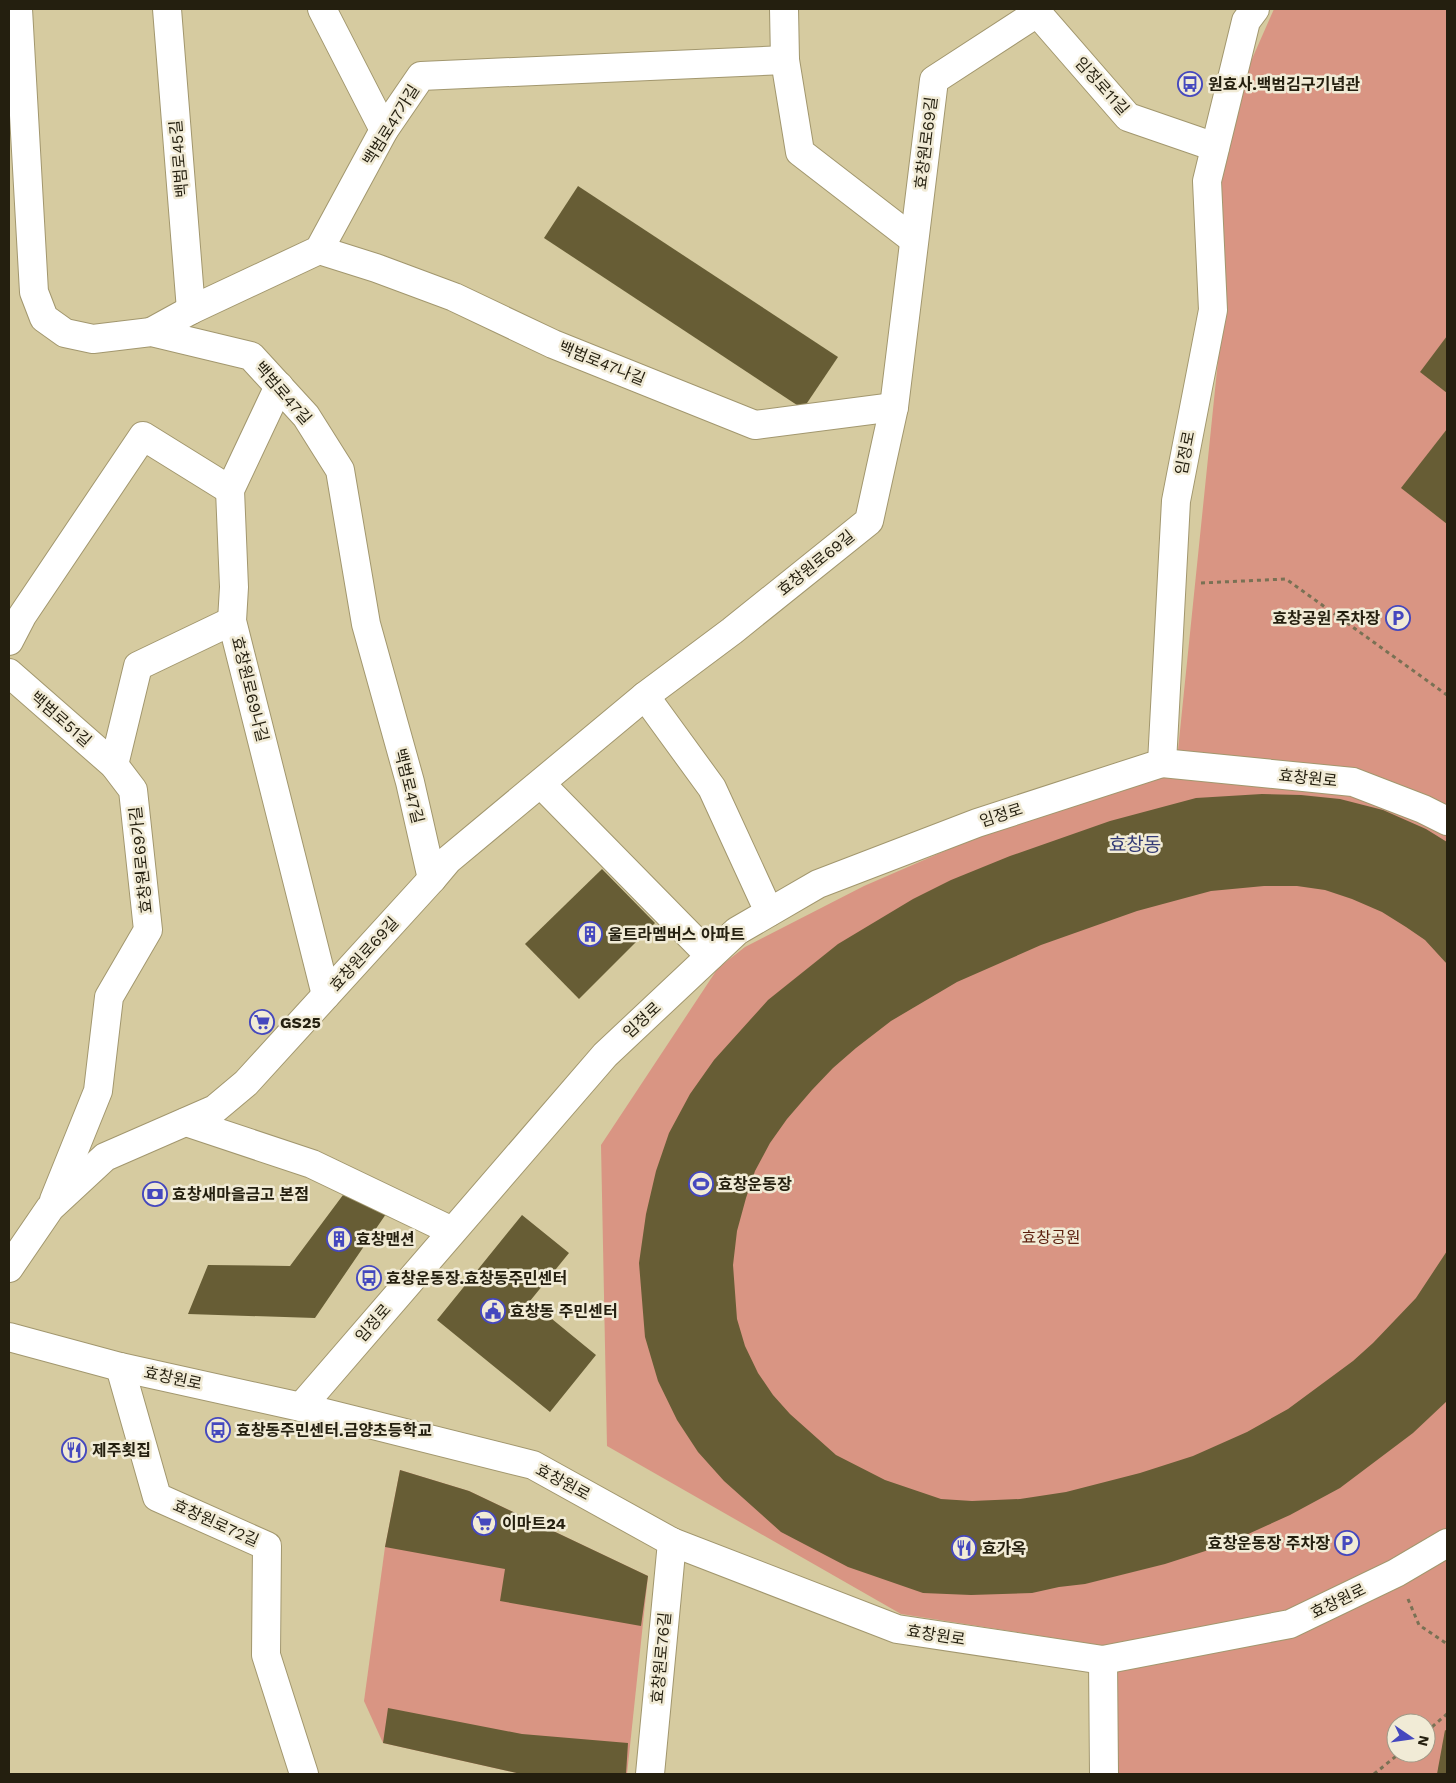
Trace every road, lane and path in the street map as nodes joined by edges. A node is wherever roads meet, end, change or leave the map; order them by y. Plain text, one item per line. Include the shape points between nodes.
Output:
1 (18, 9) edge
2 (168, 9) edge
3 (322, 9) edge
4 (784, 9) edge
5 (1255, 9) edge
6 (1036, 11) edge
7 (785, 60) junction
8 (384, 130) junction
9 (1214, 147) junction
10 (914, 240) junction
11 (319, 250) junction
12 (191, 310) junction
13 (151, 332) junction
14 (279, 386) junction
15 (894, 407) junction
16 (230, 490) junction
17 (1170, 585) junction
18 (232, 621) junction
19 (9, 641) edge
20 (9, 673) edge
21 (1447, 695) edge
22 (645, 696) junction
23 (1162, 763) junction
24 (114, 765) junction
25 (541, 784) junction
26 (1447, 821) edge
27 (432, 879) junction
28 (769, 912) junction
29 (710, 956) junction
30 (326, 995) junction
31 (186, 1122) junction
32 (50, 1208) junction
33 (452, 1231) junction
34 (9, 1268) edge
35 (9, 1337) edge
36 (120, 1367) junction
37 (301, 1406) junction
38 (672, 1542) junction
39 (1447, 1543) edge
40 (1396, 1573) junction
41 (1447, 1644) edge
42 (1104, 1660) junction
43 (1447, 1714) edge
44 (1436, 1723) edge
45 (1388, 1763) edge
46 (304, 1774) edge
47 (650, 1774) edge
48 (1104, 1774) edge
49 (1374, 1774) edge

1 - 13 street, 백범로47길 via 34,292 44,318 65,333 93,339
2 - 12 street, 백범로45길
3 - 8 street
4 - 7 street
5 - 9 street, 임정로 via 1246,21
6 - 9 street, 임정로11길 via 1128,117
6 - 10 street, 효창원로69길 via 934,80
7 - 8 street, 백범로47가길 via 421,76
7 - 10 street via 800,152
8 - 11 street, 백범로47가길
9 - 17 street, 임정로 via 1207,180 1213,310 1176,501
10 - 15 street, 효창원로69길
11 - 12 street
11 - 15 street, 백범로47나길 via 454,297 553,344 755,425
12 - 13 street
13 - 14 street, 백범로47길 via 251,356
14 - 16 street, 효창원로69나길
14 - 27 street, 백범로47길 via 306,416 340,470 366,624 410,782
15 - 22 street, 효창원로69길 via 869,520 732,631
16 - 18 street, 효창원로69나길 via 234,587
16 - 19 street via 144,436 22,616
17 - 21 path via 1286,579
17 - 23 street, 임정로
18 - 24 street via 138,666
18 - 30 street, 효창원로69나길
20 - 24 street, 백범로51길
22 - 25 street, 효창원로69길
22 - 28 street via 712,788
23 - 26 street, 효창원로 via 1353,782
23 - 28 street, 임정로 via 977,822 818,884
24 - 32 street, 효창원로69가길 via 133,790 148,930 109,997 98,1091
25 - 27 street, 효창원로69길 via 448,860
25 - 29 street
27 - 30 street, 효창원로69길
28 - 29 street, 임정로 via 737,931
29 - 33 street, 임정로 via 605,1055
30 - 31 street, 효창원로69길 via 246,1083 215,1109
31 - 32 street, 효창원로69길 via 105,1157
31 - 33 street via 312,1164
32 - 34 street, 효창원로69길
33 - 37 street, 임정로
35 - 36 street, 효창원로
36 - 37 street, 효창원로
36 - 46 street, 효창원로72길 via 157,1497 267,1546 266,1655
37 - 38 street, 효창원로 via 533,1465
38 - 42 street, 효창원로 via 897,1628
38 - 47 street, 효창원로76길
39 - 40 street, 효창원로
40 - 41 path via 1419,1625
40 - 42 street, 효창원로 via 1290,1624
42 - 48 street
43 - 44 path
45 - 49 path

